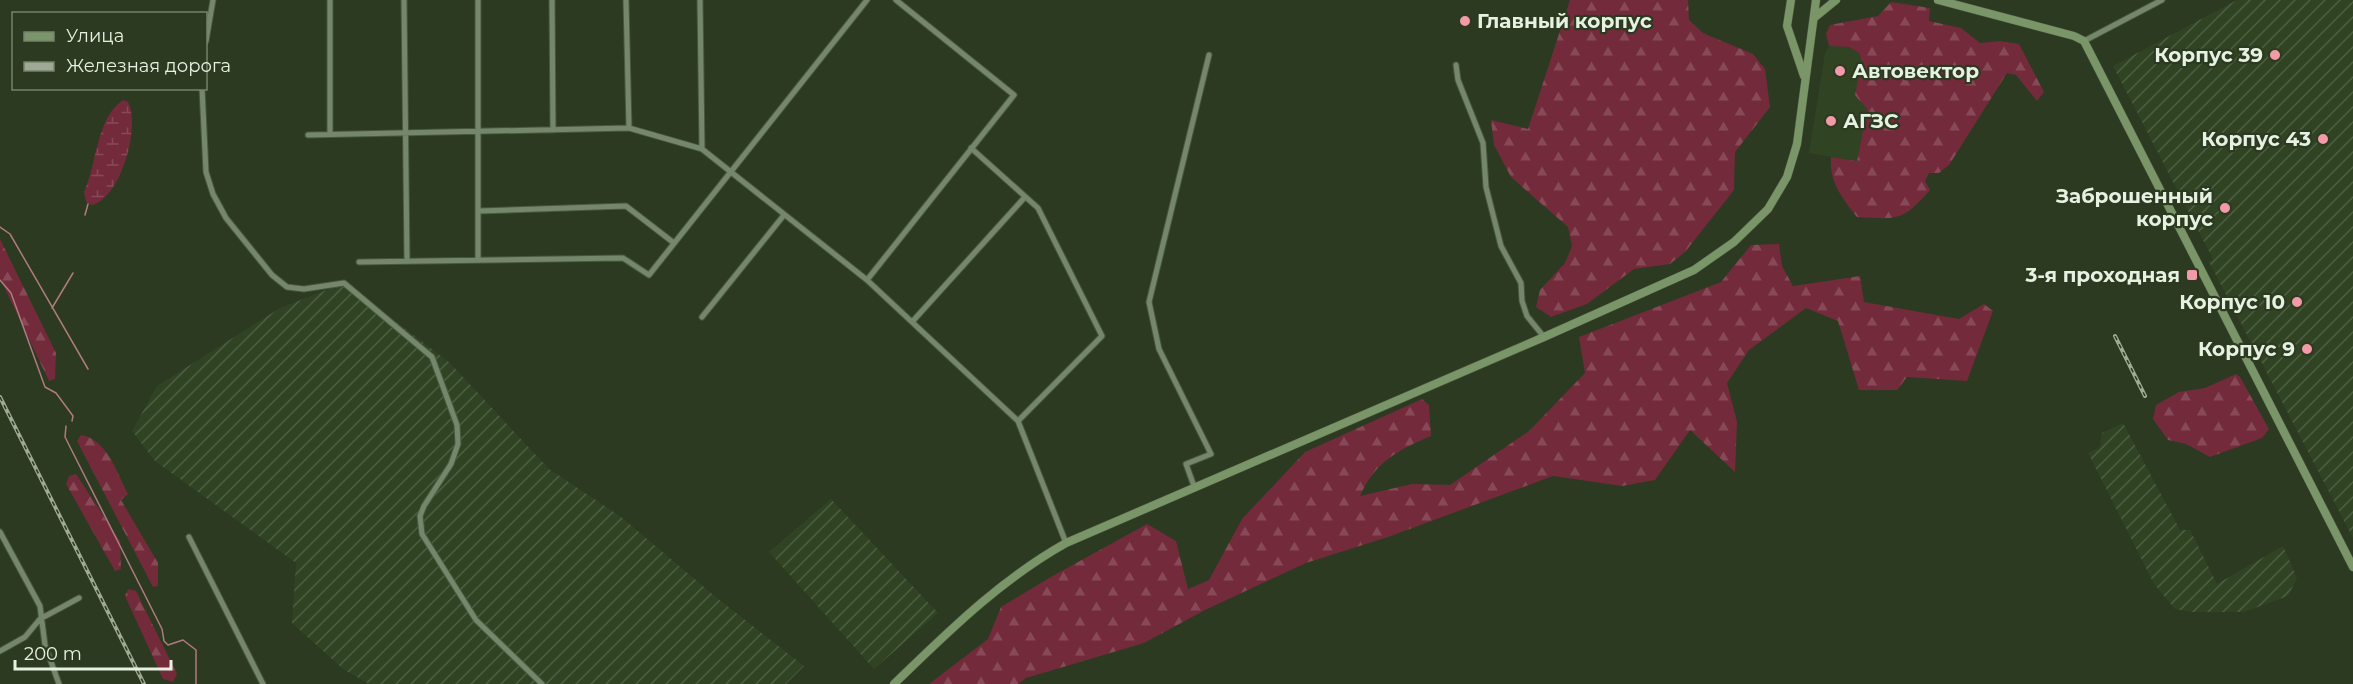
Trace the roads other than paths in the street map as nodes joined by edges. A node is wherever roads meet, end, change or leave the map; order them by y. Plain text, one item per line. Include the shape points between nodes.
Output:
1 (213, 0) edge
2 (330, 0) edge
3 (404, 0) edge
4 (478, 0) edge
5 (552, 0) edge
6 (626, 0) edge
7 (700, 0) edge
8 (867, 0) edge
9 (896, 0) edge
10 (1791, 0) edge
11 (1816, 0) edge
12 (1821, 0) edge
13 (1835, 0) edge
14 (1938, 0) edge
15 (2162, 0) edge
16 (1814, 18) junction
17 (207, 35) edge
18 (2084, 41) junction
19 (1810, 48) junction
20 (1798, 54) junction
21 (1209, 55) dead end
22 (1456, 65) dead end
23 (1805, 81) junction
24 (202, 90) edge
25 (629, 128) junction
26 (553, 130) junction
27 (477, 131) junction
28 (404, 133) junction
29 (330, 134) junction
30 (308, 135) dead end
31 (971, 148) junction
32 (702, 149) junction
33 (729, 172) junction
34 (1025, 197) junction
35 (479, 211) junction
36 (784, 215) junction
37 (674, 243) junction
38 (478, 259) junction
39 (407, 260) junction
40 (359, 262) dead end
41 (867, 280) junction
42 (702, 317) dead end
43 (912, 322) junction
44 (1544, 337) junction
45 (1018, 421) junction
46 (1194, 486) junction
47 (0, 532) edge
48 (189, 537) dead end
49 (1066, 543) junction
50 (2353, 567) edge
51 (79, 598) dead end
52 (40, 619) junction
53 (0, 651) edge
54 (60, 684) edge
55 (263, 684) edge
56 (542, 684) edge
57 (894, 684) edge

1 - 17 street
2 - 29 street
3 - 28 street
4 - 27 street
5 - 26 street
6 - 25 street
7 - 32 street
8 - 33 street
9 - 31 street via 1014,95
10 - 20 main road via 1786,26
11 - 16 main road
12 - 13 main road
13 - 16 main road
14 - 18 main road
15 - 18 street
16 - 19 main road
18 - 50 main road
19 - 20 main road
19 - 23 main road
20 - 23 main road
21 - 46 street via 1149,302 1159,349 1210,454 1186,464
22 - 44 street via 1458,80 1483,143 1486,187 1501,246 1521,283 1527,316
23 - 44 main road via 1797,144 1787,177 1768,209 1734,242 1694,270
24 - 56 street via 206,172 213,194 226,218 272,275 287,287 297,289 338,283 349,286 432,357 457,424 458,444 451,464 420,516 422,534 476,620
25 - 26 street
25 - 32 street
26 - 27 street
27 - 28 street
27 - 35 street
28 - 29 street
28 - 39 street
29 - 30 street
31 - 34 street
31 - 41 street
32 - 33 street
33 - 36 street
33 - 37 street
34 - 43 street
34 - 45 street via 1038,208 1102,336
35 - 37 street via 626,207
35 - 38 street
36 - 41 street
36 - 42 street
37 - 38 street via 649,275 623,258
38 - 39 street
39 - 40 street
41 - 43 street
43 - 45 street
44 - 46 main road
45 - 49 street
46 - 49 main road
47 - 52 street via 40,606
48 - 55 street
49 - 57 main road via 983,599
51 - 52 street
52 - 53 street via 25,637
52 - 54 street

